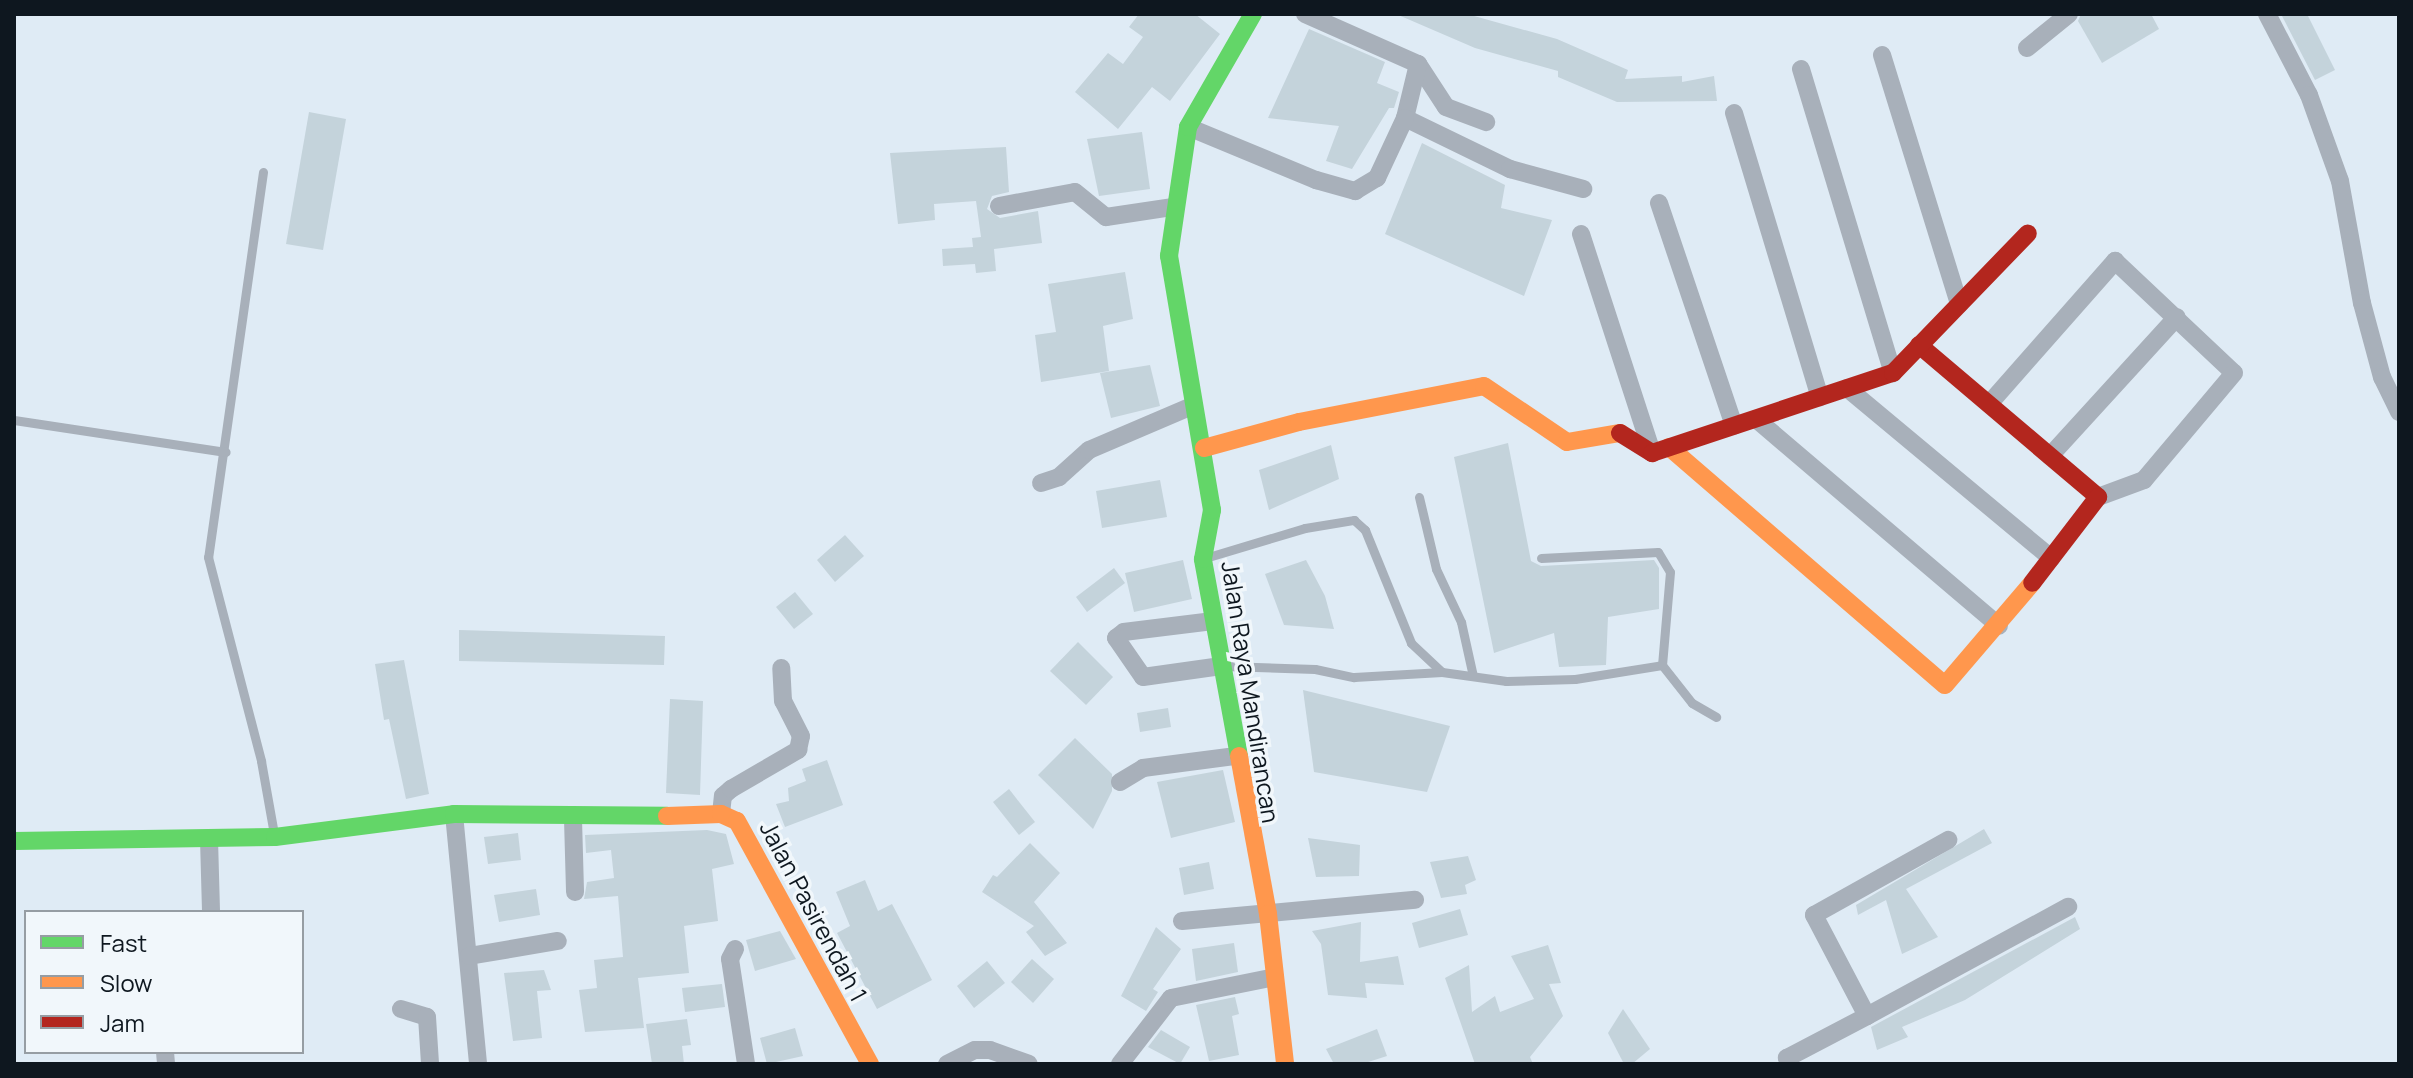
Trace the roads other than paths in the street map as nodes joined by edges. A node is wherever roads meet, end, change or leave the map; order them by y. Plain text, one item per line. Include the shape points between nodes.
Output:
1 (1253, 14) edge
2 (1305, 14) edge
3 (2069, 14) edge
4 (2267, 14) edge
5 (2027, 48) dead end
6 (1882, 55) dead end
7 (1418, 64) junction
8 (1801, 69) dead end
9 (1734, 113) dead end
10 (1405, 118) junction
11 (1486, 122) dead end
12 (1188, 127) junction
13 (263, 172) dead end
14 (1583, 189) dead end
15 (1659, 203) dead end
16 (999, 206) dead end
17 (1173, 207) junction
18 (2028, 233) dead end
19 (1581, 234) dead end
20 (1959, 304) junction
21 (2177, 317) junction
22 (1919, 345) junction
23 (1893, 373) junction
24 (1847, 388) junction
25 (1820, 397) junction
26 (1989, 404) junction
27 (1192, 406) junction
28 (2399, 412) edge
29 (1756, 419) junction
30 (14, 420) edge
31 (1734, 426) junction
32 (1204, 448) junction
33 (1660, 450) junction
34 (226, 452) junction
35 (2050, 456) junction
36 (1041, 483) dead end
37 (1419, 497) dead end
38 (2098, 497) junction
39 (1541, 558) dead end
40 (2051, 558) junction
41 (1203, 559) junction
42 (1213, 621) junction
43 (1999, 626) junction
44 (1662, 665) junction
45 (1221, 666) junction
46 (781, 668) dead end
47 (1442, 672) junction
48 (1473, 676) junction
49 (1716, 717) dead end
50 (1236, 756) junction
51 (1120, 782) dead end
52 (454, 814) junction
53 (721, 814) junction
54 (573, 819) junction
55 (275, 837) junction
56 (209, 839) junction
57 (1948, 840) dead end
58 (14, 841) edge
59 (575, 892) dead end
60 (1415, 900) dead end
61 (2068, 907) dead end
62 (211, 910) edge
63 (1268, 914) junction
64 (1182, 921) dead end
65 (558, 941) dead end
66 (735, 949) dead end
67 (469, 956) junction
68 (1275, 977) junction
69 (401, 1009) dead end
70 (1867, 1016) junction
71 (1784, 1062) edge
72 (430, 1064) edge
73 (478, 1064) edge
74 (746, 1064) edge
75 (870, 1064) edge
76 (947, 1064) edge
77 (1029, 1064) edge
78 (1120, 1064) edge
79 (1285, 1064) edge

1 - 12 street, Jalan Raya Mandirancan
2 - 7 street
3 - 5 street
4 - 28 street via 2309,95 2340,181 2362,303 2382,377
6 - 20 street
7 - 10 street
7 - 11 street via 1446,107
8 - 23 street
9 - 25 street
10 - 12 street via 1377,178 1355,191
10 - 14 street via 1510,169
12 - 17 street, Jalan Raya Mandirancan
13 - 34 lane
15 - 31 street
16 - 17 street via 1075,192 1106,217
17 - 27 street, Jalan Raya Mandirancan via 1169,256
18 - 20 street
19 - 33 street
20 - 22 street
21 - 26 street via 2115,261
21 - 35 street
21 - 38 street via 2234,373 2144,480
22 - 23 street
22 - 26 street
23 - 24 street
24 - 25 street
24 - 40 street
25 - 29 street
26 - 35 street
27 - 32 street, Jalan Raya Mandirancan
27 - 36 street via 1089,450 1059,477
29 - 31 street
29 - 43 street
30 - 34 lane
31 - 33 street
32 - 33 street via 1299,422 1484,386 1567,442 1616,431
32 - 41 street, Jalan Raya Mandirancan via 1212,510
33 - 43 street via 1945,685
34 - 55 lane via 208,557 261,761
35 - 38 street
37 - 48 lane via 1441,585 1461,622
38 - 40 street
39 - 44 lane via 1658,552 1670,572
40 - 43 street
41 - 42 street, Jalan Raya Mandirancan
41 - 47 lane via 1305,528 1354,520 1365,530 1411,643
42 - 45 street, Jalan Raya Mandirancan
42 - 45 street via 1124,632 1116,638 1143,677
44 - 48 lane via 1575,679 1506,681
44 - 49 lane via 1692,703
45 - 47 lane via 1315,669 1354,677
45 - 50 street, Jalan Raya Mandirancan
46 - 53 street via 783,701 801,736 798,750 731,789 723,796
47 - 48 lane
50 - 51 street via 1143,768
50 - 63 street, Jalan Raya Mandirancan
52 - 54 street
52 - 55 street
52 - 67 street
53 - 54 street
53 - 75 street, Jalan Pasirendah 1 via 737,821 748,837
54 - 59 street
55 - 56 street
56 - 58 street
56 - 62 street
57 - 70 street via 1814,915
60 - 63 street
61 - 70 street
63 - 64 street
63 - 68 street, Jalan Raya Mandirancan
65 - 67 street
66 - 74 street via 730,959 732,985
67 - 73 street
68 - 78 street via 1171,998
68 - 79 street, Jalan Raya Mandirancan
69 - 72 street via 427,1017
70 - 71 street
76 - 77 street via 975,1050 990,1050

